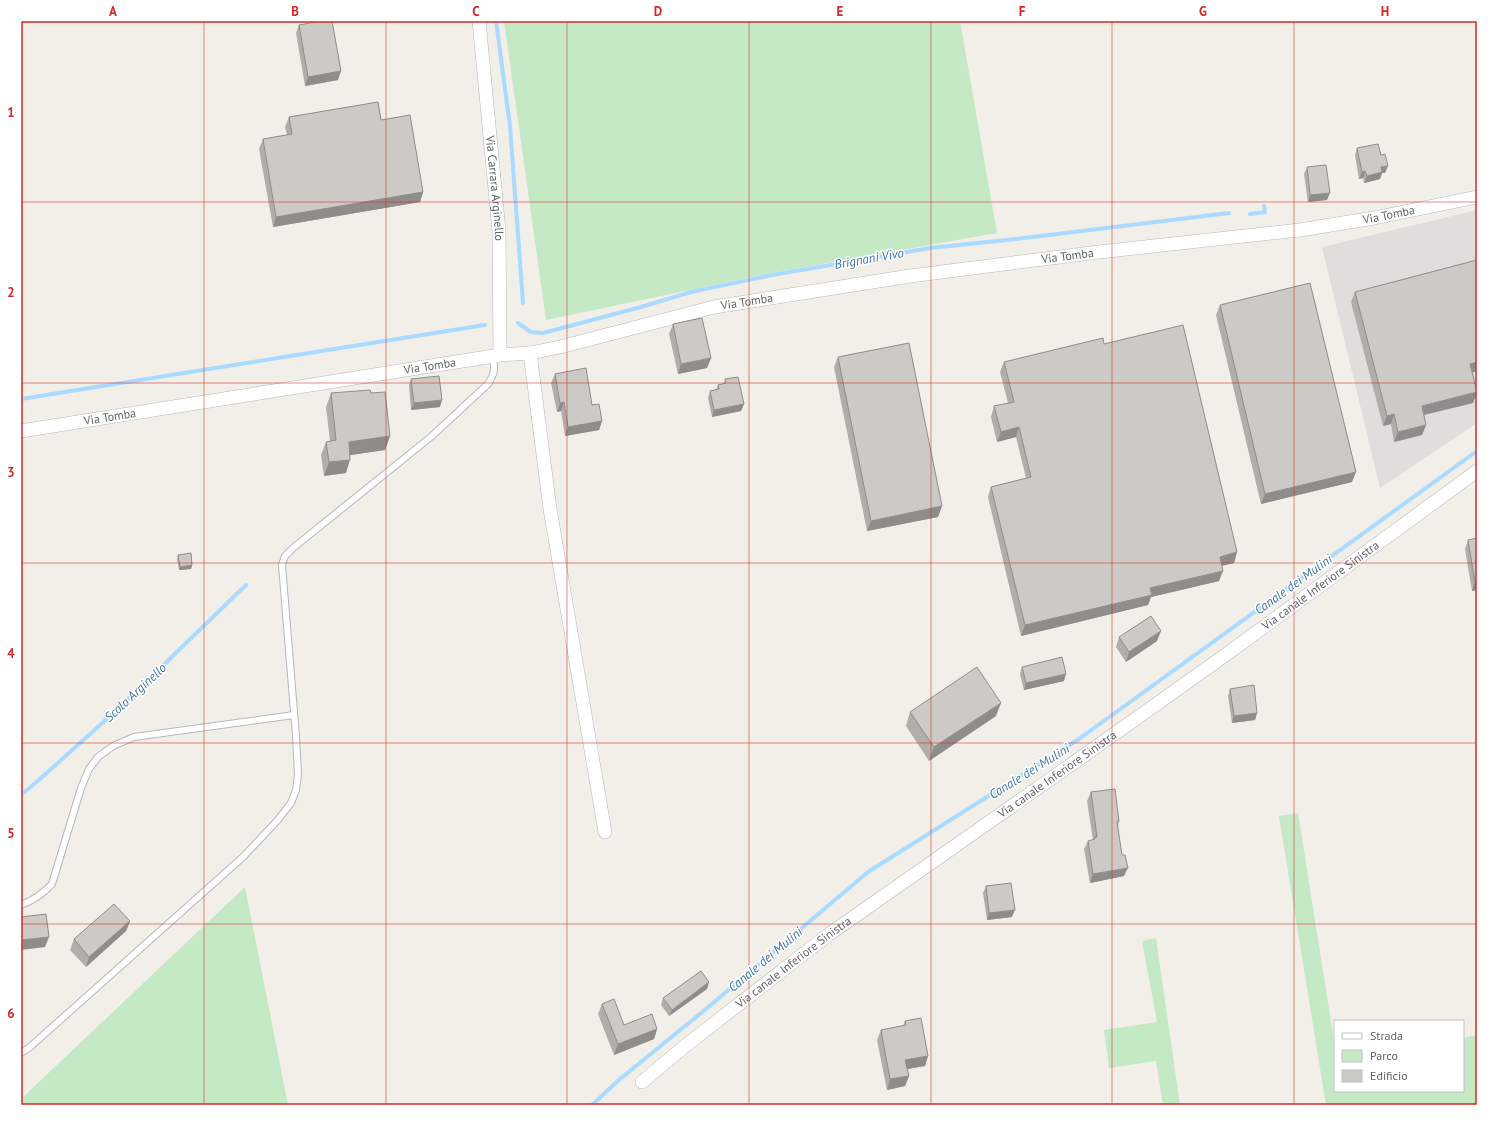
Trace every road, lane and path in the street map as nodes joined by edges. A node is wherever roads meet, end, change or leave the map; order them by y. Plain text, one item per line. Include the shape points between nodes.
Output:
1 (479, 21) edge
2 (1477, 197) edge
3 (530, 353) junction
4 (497, 356) junction
5 (21, 431) edge
6 (1477, 471) edge
7 (294, 715) junction
8 (605, 832) dead end
9 (21, 905) edge
10 (21, 1052) edge
11 (642, 1082) dead end

1 - 4 street, Via Carrara Arginello via 499,231
2 - 3 street, Via Tomba via 1300,230 910,276 714,307
3 - 4 street, Via Tomba
3 - 8 street via 550,509
4 - 5 street, Via Tomba
4 - 7 lane via 494,375 488,384 432,436 285,556 282,565
6 - 11 street, Via canale Inferiore Sinistra via 1098,746 828,935
7 - 9 lane via 134,737 113,746 98,757 81,788 52,884 43,894
7 - 10 lane via 298,775 296,790 292,803 278,821 192,903 30,1048

